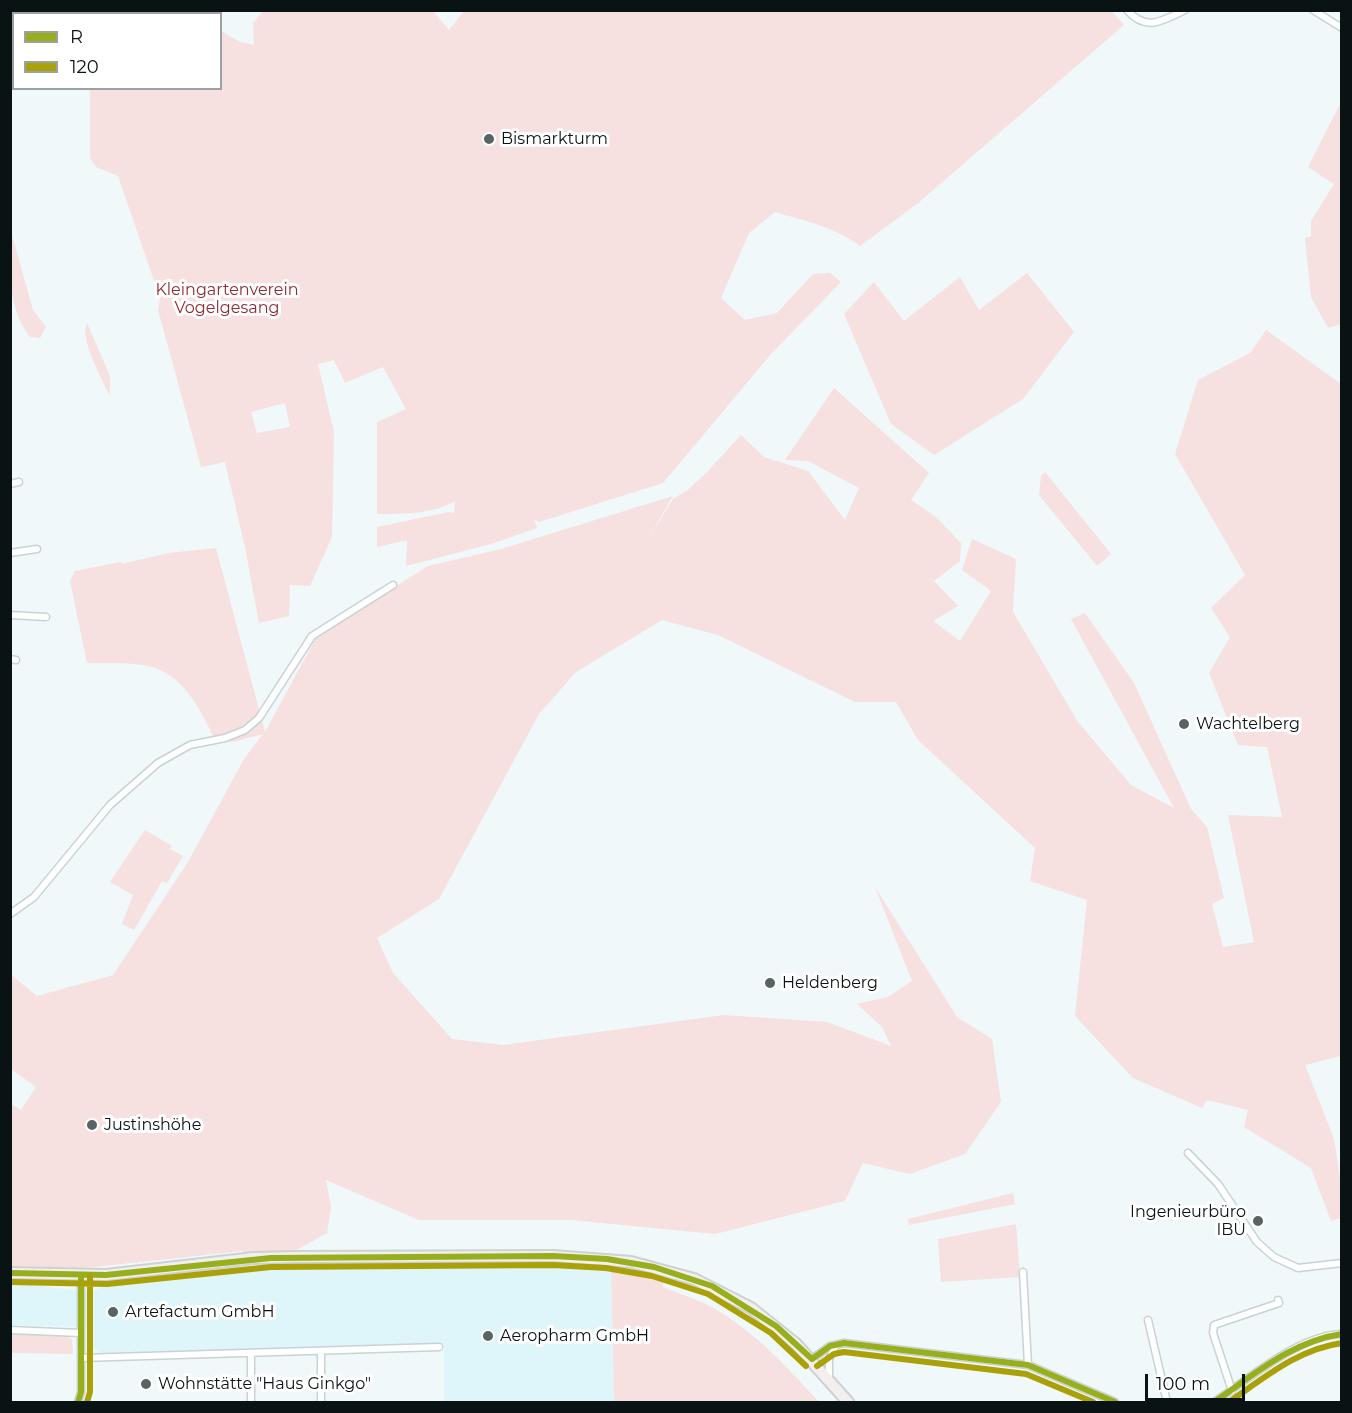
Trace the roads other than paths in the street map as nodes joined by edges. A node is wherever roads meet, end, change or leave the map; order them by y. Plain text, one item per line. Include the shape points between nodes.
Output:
1 (1127, 10) edge
2 (1185, 10) edge
3 (1312, 10) edge
4 (1341, 28) edge
5 (34, 548) dead end
6 (10, 553) edge
7 (393, 585) dead end
8 (10, 615) edge
9 (46, 617) dead end
10 (10, 914) edge
11 (1188, 1153) dead end
12 (1341, 1263) edge
13 (1023, 1272) dead end
14 (10, 1273) edge
15 (81, 1276) junction
16 (1278, 1300) dead end
17 (1148, 1320) dead end
18 (10, 1330) edge
19 (81, 1333) junction
20 (1341, 1334) edge
21 (838, 1344) junction
22 (440, 1347) dead end
23 (321, 1352) junction
24 (251, 1354) junction
25 (81, 1358) junction
26 (812, 1359) junction
27 (1028, 1365) junction
28 (829, 1379) junction
29 (1232, 1391) junction
30 (78, 1402) edge
31 (251, 1402) edge
32 (321, 1402) edge
33 (849, 1402) edge
34 (1114, 1402) edge
35 (1167, 1402) edge
36 (1214, 1402) edge

1 - 2 street via 1144,23
3 - 4 street
5 - 6 street
7 - 10 street via 312,636 259,718 245,730 190,745 158,763 111,805 34,897
8 - 9 street
11 - 12 street via 1218,1184 1257,1242 1274,1257 1298,1268
13 - 27 street
14 - 15 main road
15 - 19 street
15 - 26 main road via 254,1258 553,1256 631,1262 712,1286 776,1326
16 - 29 street via 1279,1303 1214,1325 1213,1333
17 - 35 street
18 - 19 street
19 - 25 street
20 - 29 street via 1326,1335 1302,1345
21 - 26 street
21 - 27 street
21 - 28 street via 829,1359
22 - 23 street
23 - 24 street
23 - 32 street
24 - 25 street
24 - 31 street
25 - 30 street
26 - 28 main road
27 - 34 street
28 - 33 main road
29 - 36 street

